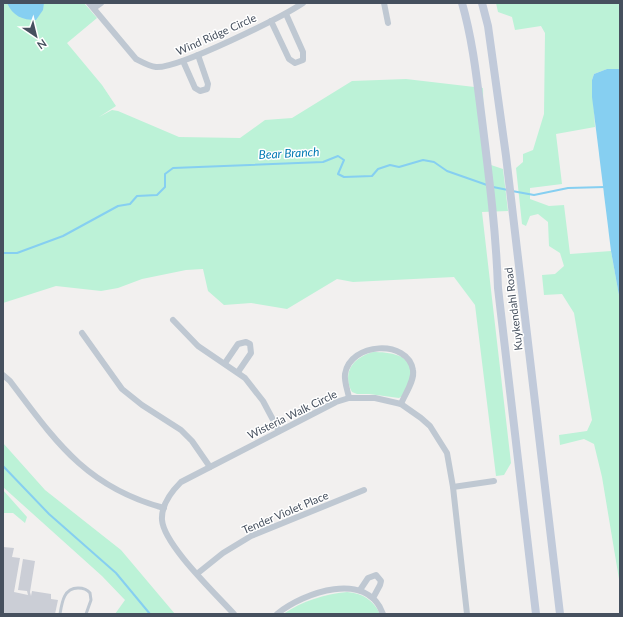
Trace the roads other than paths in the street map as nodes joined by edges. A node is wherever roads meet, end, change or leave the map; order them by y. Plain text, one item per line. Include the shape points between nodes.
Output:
1 (89, 3) edge
2 (101, 3) edge
3 (303, 3) edge
4 (384, 3) edge
5 (462, 3) edge
6 (482, 3) edge
7 (94, 8) junction
8 (286, 14) junction
9 (271, 21) junction
10 (388, 23) dead end
11 (198, 55) junction
12 (184, 61) junction
13 (173, 320) dead end
14 (82, 333) dead end
15 (225, 363) junction
16 (238, 372) junction
17 (3, 375) edge
18 (349, 398) junction
19 (401, 404) junction
20 (279, 431) junction
21 (210, 467) junction
22 (494, 481) dead end
23 (453, 487) junction
24 (364, 490) dead end
25 (164, 508) junction
26 (198, 573) junction
27 (360, 590) junction
28 (372, 598) junction
29 (60, 614) edge
30 (86, 614) edge
31 (234, 614) edge
32 (277, 614) edge
33 (384, 614) edge
34 (467, 614) edge
35 (536, 614) edge
36 (560, 614) edge

1 - 7 street
2 - 7 street
3 - 8 street, Wind Ridge Circle
4 - 10 street
5 - 35 main road, Kuykendahl Road via 471,40 496,239 499,295
6 - 36 main road, Kuykendahl Road via 488,26 506,156
7 - 12 street, Wind Ridge Circle via 136,59 156,67
8 - 9 street, Wind Ridge Circle
8 - 9 street via 303,52 303,60 294,63 289,59
9 - 11 street, Wind Ridge Circle
11 - 12 street, Wind Ridge Circle
11 - 12 street via 208,84 207,89 200,91 195,88
13 - 15 street via 198,346
14 - 21 street via 122,389 181,430
15 - 16 street
15 - 16 street via 238,344 250,344 251,353
16 - 20 street via 255,389
17 - 25 street via 60,446 89,472 131,497
18 - 19 street, Wisteria Walk Circle via 376,398
18 - 19 street via 345,374 352,360 368,349 384,348 404,354 413,370
18 - 20 street, Wisteria Walk Circle
19 - 23 street, Wisteria Walk Circle via 421,418 437,435 448,457
20 - 21 street, Wisteria Walk Circle
21 - 25 street, Wisteria Walk Circle via 181,482 167,498
22 - 23 street
23 - 34 street, Wisteria Walk Circle
24 - 26 street, Tender Violet Place via 251,536 223,553
25 - 26 street, Wisteria Walk Circle via 162,519 166,535
26 - 31 street, Wisteria Walk Circle
27 - 28 street
27 - 28 street via 368,578 376,575 381,581
27 - 32 street via 326,592 295,602
28 - 33 street
29 - 30 lane via 64,596 71,589 82,588 90,593

